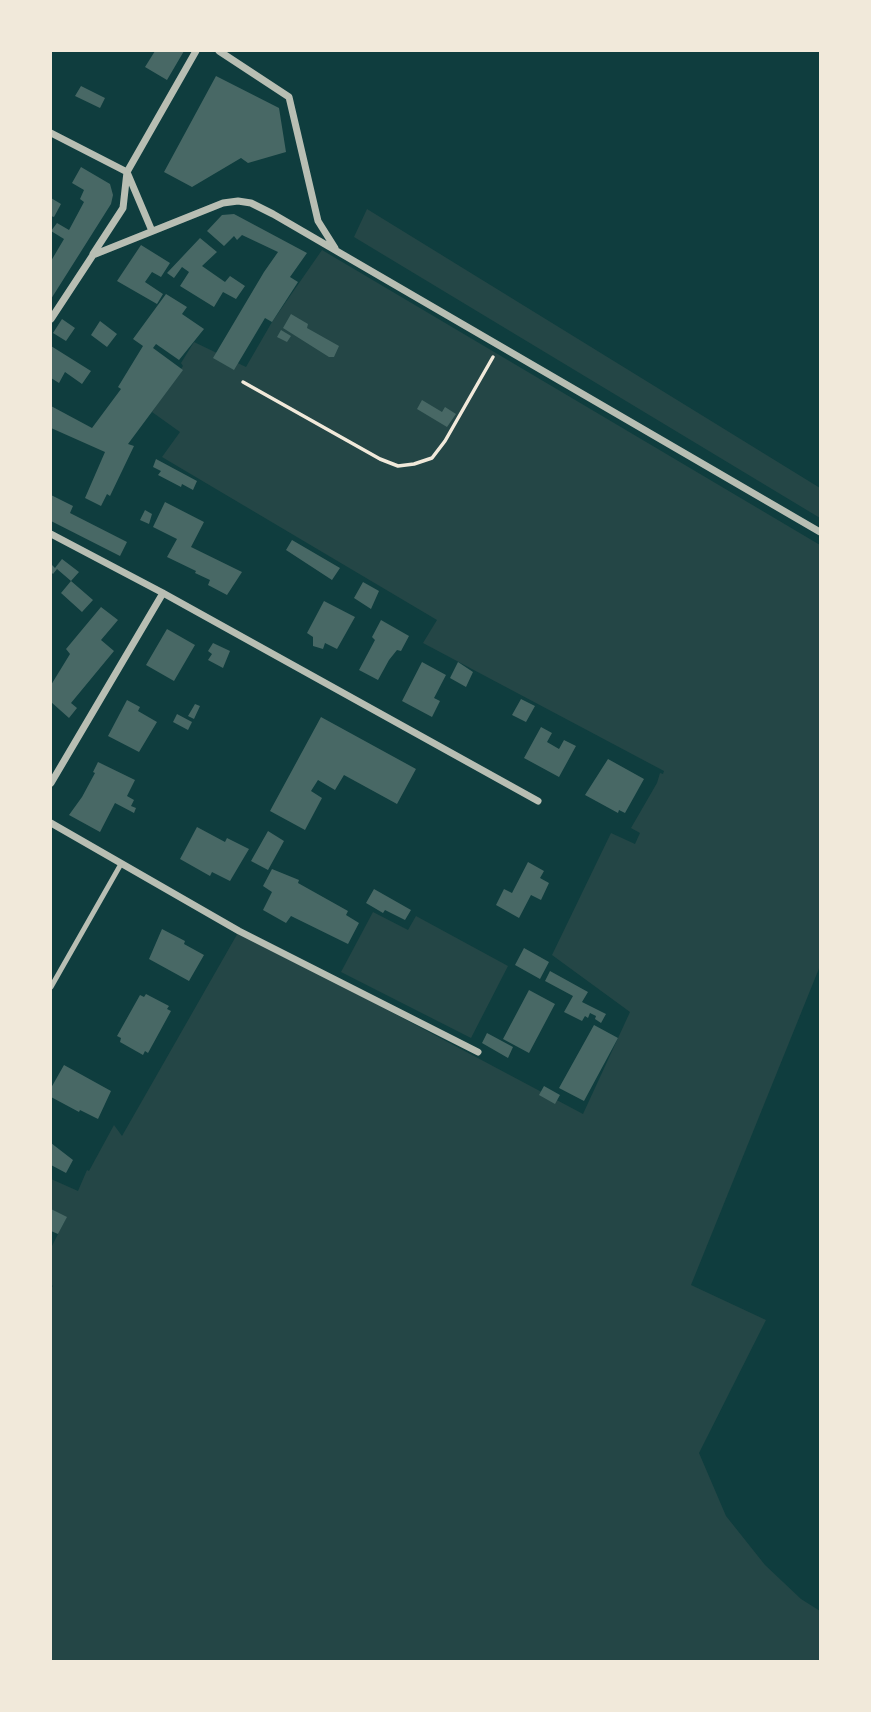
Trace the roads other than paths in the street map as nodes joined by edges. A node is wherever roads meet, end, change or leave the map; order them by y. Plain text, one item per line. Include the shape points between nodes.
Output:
1 (195, 51) edge
2 (219, 51) edge
3 (51, 133) edge
4 (127, 172) junction
5 (152, 231) junction
6 (338, 252) junction
7 (93, 255) junction
8 (51, 319) edge
9 (820, 532) edge
10 (51, 534) edge
11 (163, 593) junction
12 (51, 783) edge
13 (538, 801) dead end
14 (51, 823) edge
15 (121, 864) junction
16 (51, 987) edge
17 (478, 1052) dead end

1 - 4 street
2 - 6 street via 289,97 318,221
3 - 4 street
4 - 5 street
4 - 7 street via 123,208
5 - 6 street via 237,201 273,214
5 - 7 street
6 - 9 street
7 - 8 street
10 - 11 street
11 - 12 street
11 - 13 street
14 - 15 street
15 - 16 lane
15 - 17 street via 239,931

